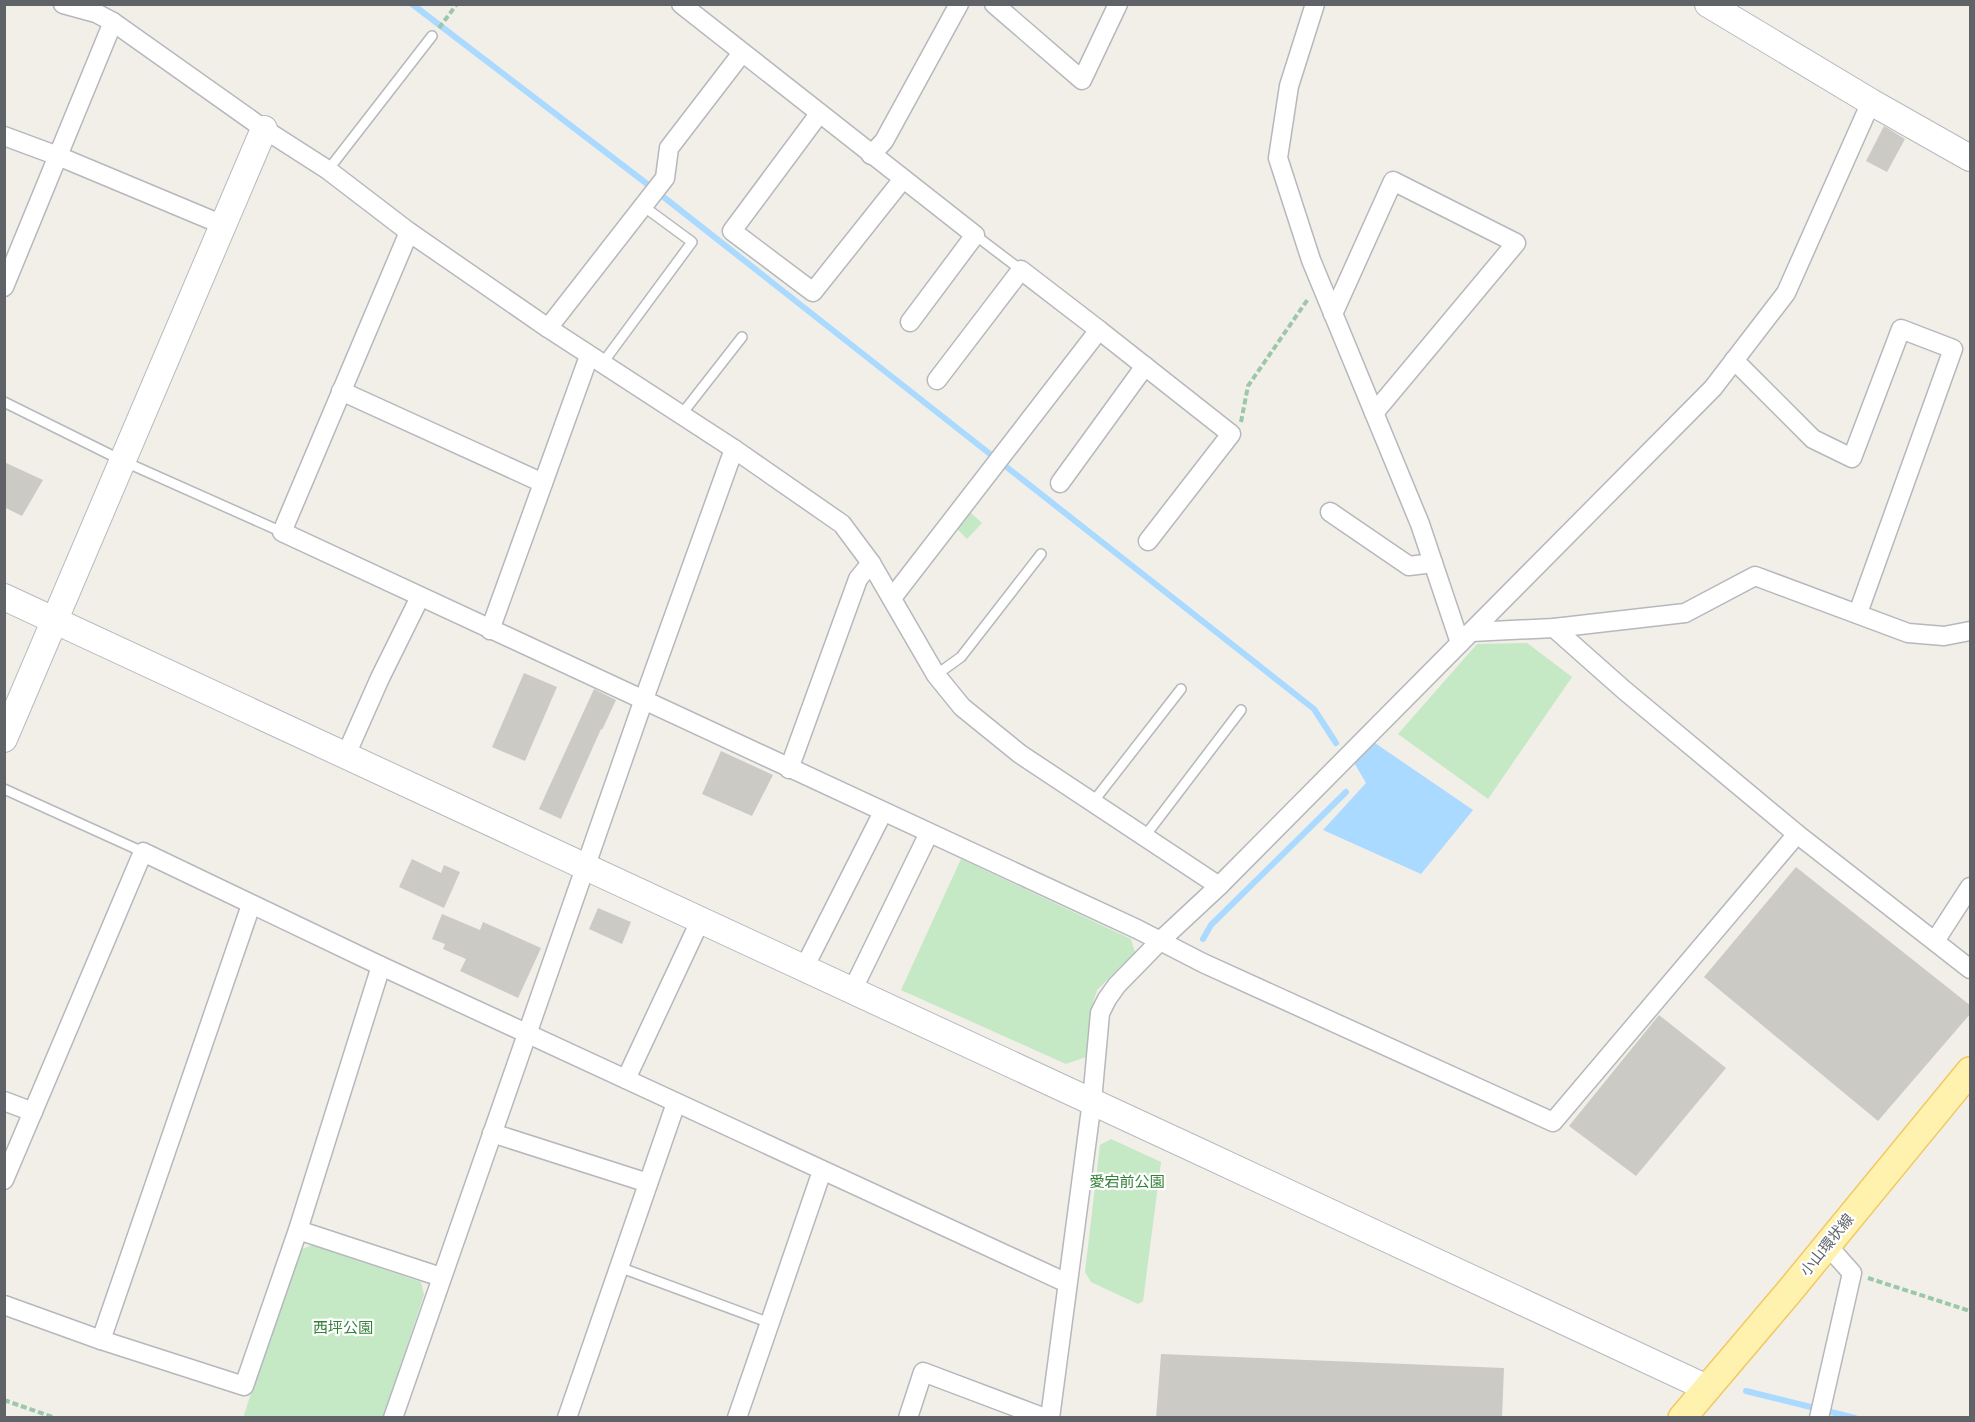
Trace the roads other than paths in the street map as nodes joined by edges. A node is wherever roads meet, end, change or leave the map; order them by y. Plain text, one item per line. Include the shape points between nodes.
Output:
1 (63, 4) edge
2 (681, 4) edge
3 (959, 4) edge
4 (994, 4) edge
5 (1118, 4) edge
6 (1315, 4) edge
7 (1708, 4) edge
8 (112, 22) junction
9 (432, 36) dead end
10 (742, 53) junction
11 (1871, 102) junction
12 (819, 114) junction
13 (264, 129) junction
14 (4, 136) edge
15 (871, 154) junction
16 (58, 156) junction
17 (1971, 158) edge
18 (328, 170) junction
19 (903, 179) junction
20 (643, 206) junction
21 (223, 225) junction
22 (409, 232) junction
23 (975, 235) junction
24 (1021, 270) junction
25 (4, 287) edge
26 (1333, 314) junction
27 (910, 322) dead end
28 (548, 328) junction
29 (1099, 330) junction
30 (742, 337) dead end
31 (596, 360) junction
32 (1734, 360) junction
33 (1145, 366) junction
34 (937, 380) dead end
35 (341, 391) junction
36 (4, 402) edge
37 (1374, 413) junction
38 (681, 415) junction
39 (734, 449) junction
40 (123, 461) junction
41 (543, 483) junction
42 (1060, 483) dead end
43 (1330, 512) dead end
44 (282, 532) junction
45 (1148, 541) dead end
46 (1041, 554) dead end
47 (871, 563) junction
48 (1433, 563) junction
49 (4, 597) edge
50 (420, 597) junction
51 (892, 598) junction
52 (1858, 613) junction
53 (54, 621) junction
54 (1554, 628) junction
55 (490, 630) junction
56 (1971, 631) edge
57 (1466, 637) junction
58 (936, 675) junction
59 (1181, 689) dead end
60 (644, 699) junction
61 (1240, 710) dead end
62 (4, 739) edge
63 (345, 757) junction
64 (789, 769) junction
65 (4, 789) edge
66 (1093, 802) junction
67 (883, 812) junction
68 (929, 833) junction
69 (1797, 834) junction
70 (1144, 836) junction
71 (143, 852) junction
72 (585, 867) junction
73 (1219, 886) junction
74 (1971, 887) edge
75 (251, 905) junction
76 (701, 920) junction
77 (1160, 941) junction
78 (1935, 941) junction
79 (381, 966) junction
80 (804, 968) junction
81 (1971, 969) edge
82 (852, 991) junction
83 (527, 1032) junction
84 (1971, 1071) edge
85 (626, 1079) junction
86 (4, 1101) edge
87 (1092, 1101) junction
88 (676, 1103) junction
89 (33, 1112) junction
90 (492, 1133) junction
91 (822, 1171) junction
92 (4, 1180) edge
93 (648, 1183) junction
94 (298, 1230) junction
95 (1827, 1245) junction
96 (620, 1267) junction
97 (441, 1276) junction
98 (1067, 1283) junction
99 (4, 1305) edge
100 (770, 1323) junction
101 (102, 1340) junction
102 (1707, 1388) junction
103 (1821, 1411) edge
104 (570, 1417) edge
105 (393, 1418) edge
106 (737, 1418) edge
107 (908, 1418) edge
108 (1045, 1418) edge
109 (1050, 1418) edge
110 (1682, 1418) edge

1 - 8 street
2 - 10 street
3 - 15 street via 884,141
4 - 5 street via 1082,80
6 - 26 street via 1289,86 1278,158
7 - 11 street
8 - 13 street
8 - 16 street
9 - 18 lane
10 - 12 street
10 - 20 street via 669,148 665,178
11 - 17 street
11 - 32 street via 1786,292
12 - 15 street
12 - 19 street via 732,231 813,292
13 - 18 street
13 - 21 street
14 - 16 street
15 - 19 street
16 - 21 street
16 - 25 street
18 - 22 street
19 - 23 street
20 - 28 street
20 - 31 lane via 692,242
21 - 40 street
22 - 28 street
22 - 35 street
23 - 24 lane
23 - 27 street
24 - 29 street
24 - 34 street
26 - 37 street
26 - 37 street via 1393,181 1516,243
28 - 31 street
29 - 33 street
29 - 51 street
30 - 38 lane
31 - 38 street
31 - 41 street
32 - 52 street via 1813,439 1852,458 1901,329 1953,349
32 - 57 street via 1713,388
33 - 42 street
33 - 45 street via 1232,434
35 - 41 street
35 - 44 street
36 - 40 lane
37 - 48 street
38 - 39 street
39 - 47 street via 842,524
39 - 60 street
40 - 44 lane
40 - 53 street
41 - 55 street
43 - 48 street via 1409,566
44 - 50 street
46 - 58 lane via 961,657
47 - 51 street
47 - 64 street via 858,579
48 - 57 street
49 - 53 street
50 - 55 street
50 - 63 street
51 - 58 street
52 - 54 street via 1755,576 1685,613
52 - 56 street via 1908,633 1944,636
53 - 62 street
53 - 63 street
54 - 57 street
54 - 69 street
55 - 60 street
57 - 73 street
58 - 66 street via 962,707 1020,754
59 - 66 lane
60 - 64 street
60 - 72 street
61 - 70 lane
63 - 72 street
64 - 67 street
65 - 71 lane
66 - 70 street
67 - 68 street
67 - 80 street
68 - 77 street
68 - 82 street
69 - 77 street via 1552,1122
69 - 78 street
70 - 73 street
71 - 75 street
71 - 89 street
72 - 76 street
72 - 83 street
73 - 77 street
74 - 78 street
75 - 79 street
75 - 101 street
76 - 80 street
76 - 85 street
77 - 87 street via 1117,984 1100,1012
78 - 81 street
79 - 83 street
79 - 94 street
80 - 82 street
82 - 87 street
83 - 85 street
83 - 90 street
84 - 95 main road, 小山環状線
85 - 88 street
86 - 89 street
87 - 98 street
87 - 102 street
88 - 91 street
88 - 93 street
89 - 92 street
90 - 93 street
90 - 97 street
91 - 98 street
91 - 100 street
93 - 96 street
94 - 97 street
94 - 101 street via 244,1386
95 - 102 main road, 小山環状線
95 - 103 street via 1852,1273
96 - 100 lane
96 - 104 street
97 - 105 street
98 - 109 street
99 - 101 street
100 - 106 street
102 - 110 main road, 小山環状線
107 - 108 street via 923,1372

